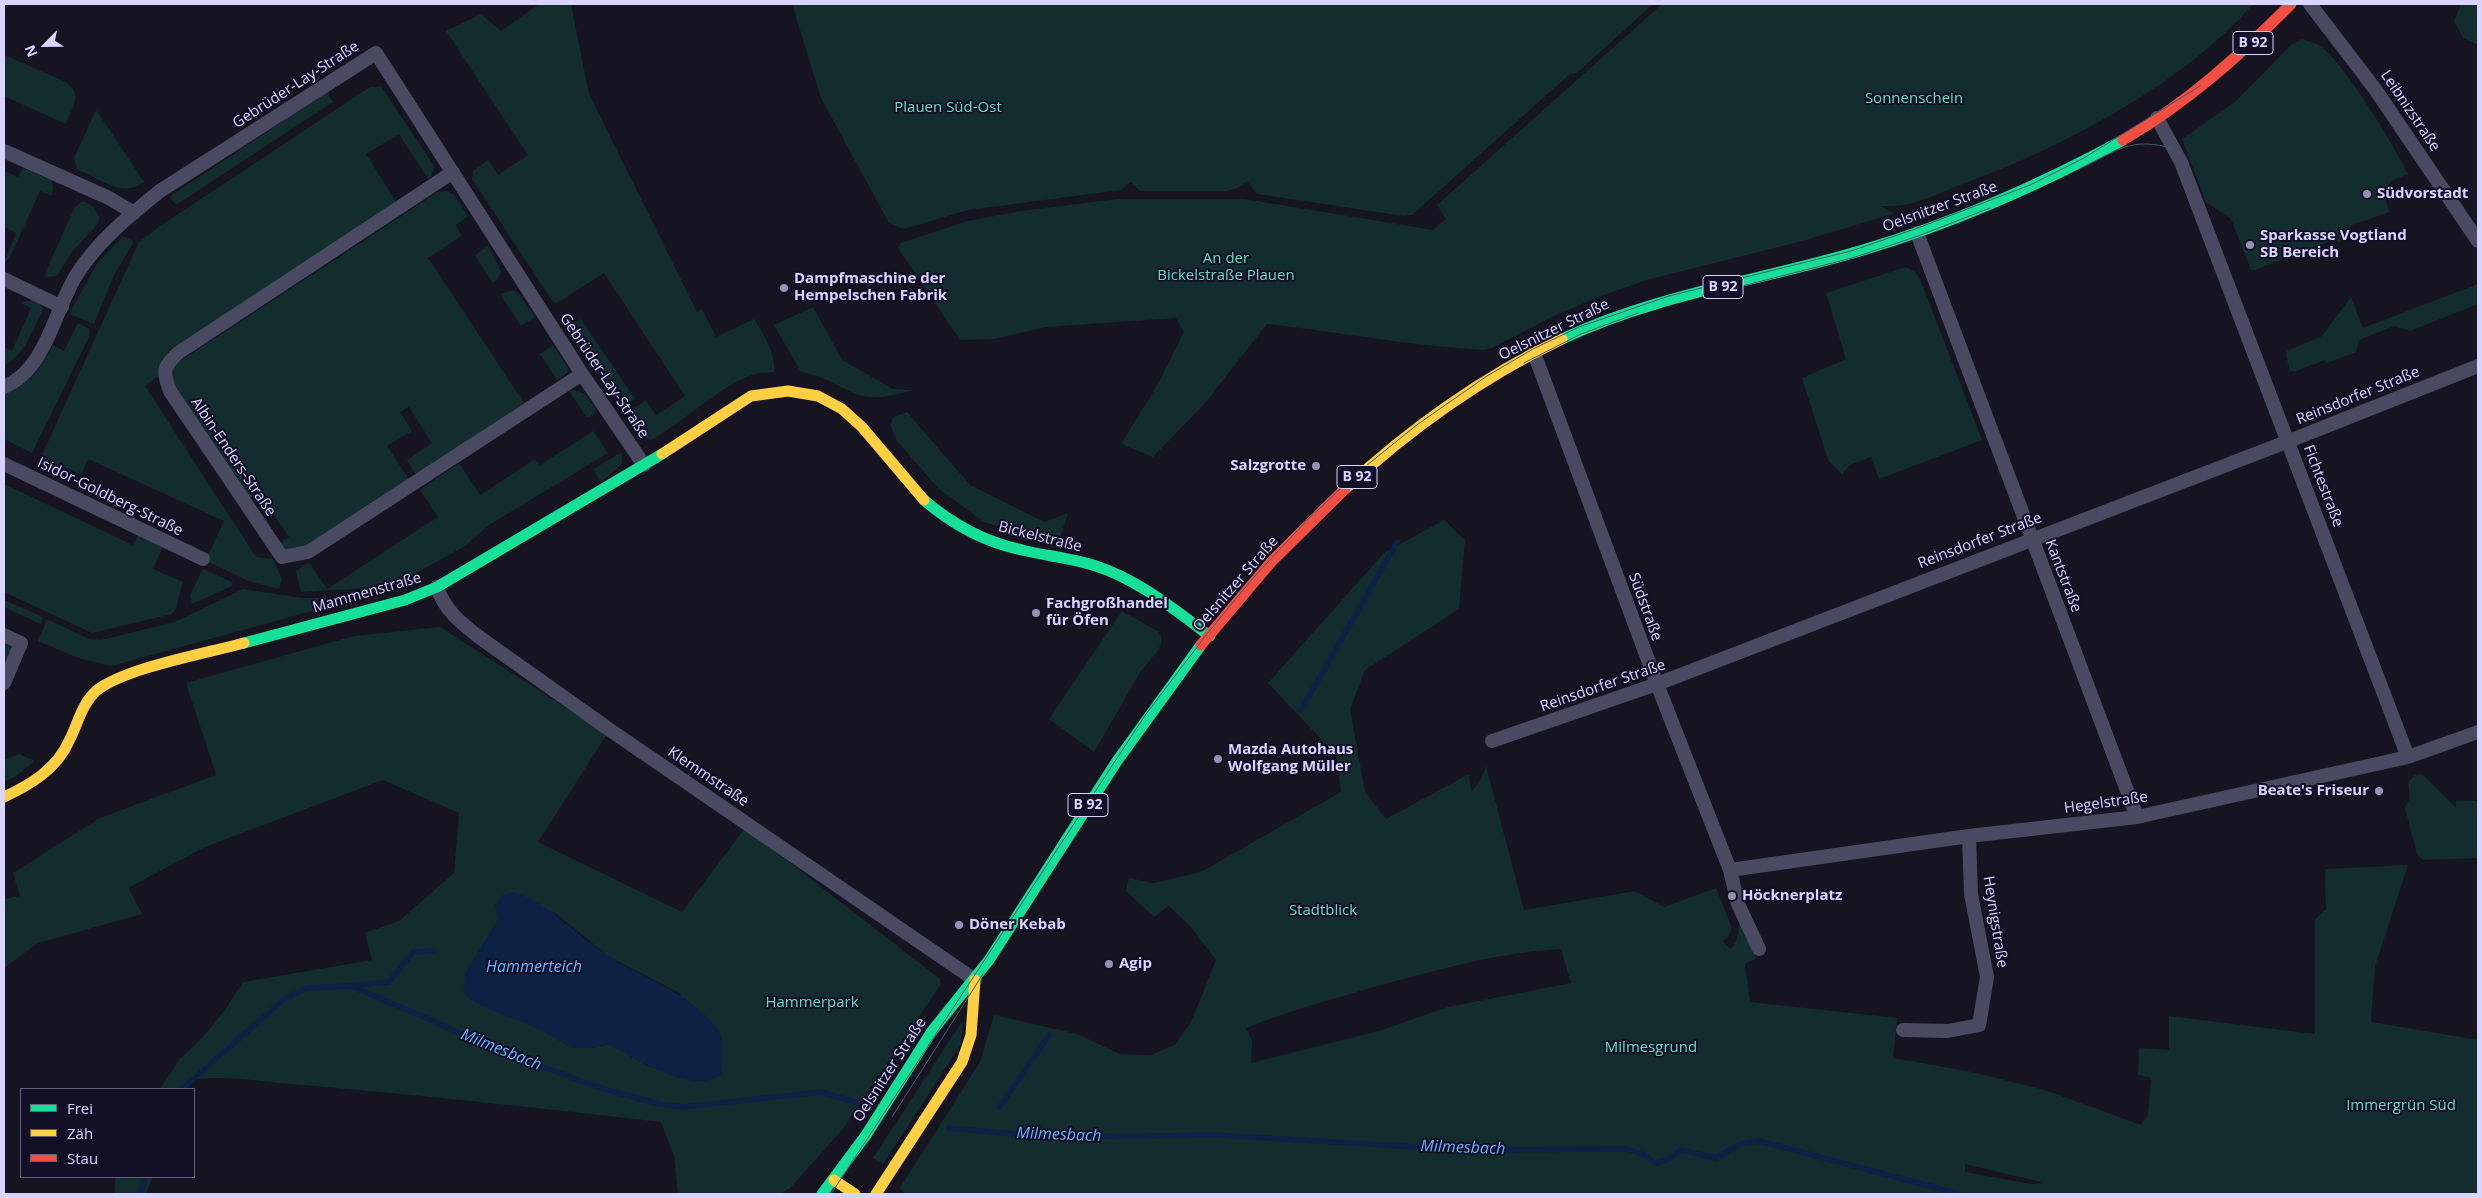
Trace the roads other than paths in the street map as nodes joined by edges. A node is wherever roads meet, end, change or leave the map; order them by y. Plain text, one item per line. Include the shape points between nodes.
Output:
1 (2291, 4) edge
2 (2310, 4) edge
3 (2157, 118) junction
4 (4, 151) edge
5 (453, 172) junction
6 (134, 213) junction
7 (1917, 233) junction
8 (2478, 240) edge
9 (10, 282) edge
10 (62, 307) junction
11 (1534, 353) junction
12 (2478, 366) edge
13 (582, 374) junction
14 (4, 386) edge
15 (837, 404) joint
16 (2289, 441) junction
17 (4, 464) edge
18 (644, 465) junction
19 (2031, 539) junction
20 (203, 559) dead end
21 (437, 587) junction
22 (4, 635) edge
23 (1210, 636) junction
24 (4, 684) edge
25 (1657, 684) junction
26 (2478, 732) edge
27 (1492, 741) dead end
28 (2408, 757) junction
29 (4, 797) edge
30 (2137, 817) junction
31 (1969, 836) junction
32 (1730, 870) junction
33 (1759, 949) dead end
34 (975, 980) junction
35 (1903, 1030) dead end
36 (834, 1180) junction
37 (822, 1194) edge
38 (855, 1194) edge
39 (876, 1194) edge

1 - 3 main road, Oelsnitzer Straße / B 92 via 2235,58
2 - 8 street, Leibnizstraße via 2375,89
3 - 7 main road, Oelsnitzer Straße / B 92 via 2085,162 2031,188
3 - 16 street, Fichtestraße via 2181,162
4 - 6 street via 109,198
5 - 6 street, Gebrüder-Lay-Straße via 376,53 160,190
5 - 13 street, Gebrüder-Lay-Straße
5 - 13 street, Albin-Enders-Straße via 178,353 167,363 163,373 170,391 282,557 308,552
6 - 10 street, Gebrüder-Lay-Straße via 94,251 76,275
7 - 11 main road, Oelsnitzer Straße / B 92 via 1843,256 1624,313
7 - 19 street, Kantstraße
9 - 10 street
10 - 14 street, Gebrüder-Lay-Straße via 24,374
11 - 23 main road, Oelsnitzer Straße / B 92 via 1489,379 1420,427 1358,477 1309,522
11 - 25 street, Südstraße
12 - 16 street, Reinsdorfer Straße
13 - 18 street, Gebrüder-Lay-Straße
15 - 18 main road, Mammenstraße via 812,394 789,390 751,396
15 - 23 main road, Bickelstraße via 860,424 917,493 942,515 975,535 1011,548 1098,567 1135,585
16 - 19 street, Reinsdorfer Straße
16 - 28 street, Fichtestraße
17 - 20 street, Isidor-Goldberg-Straße
18 - 21 main road, Mammenstraße
19 - 25 street, Reinsdorfer Straße
19 - 30 street, Kantstraße
21 - 29 main road, Mammenstraße via 405,600 118,678 93,695 82,710 71,740 44,774
21 - 34 street, Klemmstraße via 442,603 460,623 479,637
22 - 24 street via 22,643
23 - 34 main road, Oelsnitzer Straße / B 92 via 1149,716
25 - 27 street, Reinsdorfer Straße
25 - 32 street, Südstraße
26 - 28 street, Hegelstraße
28 - 30 street, Hegelstraße
30 - 31 street, Hegelstraße
31 - 32 street, Hegelstraße
31 - 35 street, Heynigstraße via 1971,894 1987,977 1979,1025 1948,1031
32 - 33 street via 1738,904
34 - 36 main road, Oelsnitzer Straße / B 92 via 935,1027
34 - 39 main road, Oelsnitzer Straße / B 92 via 971,1035 962,1062
36 - 37 main road, B 92
36 - 38 main road

